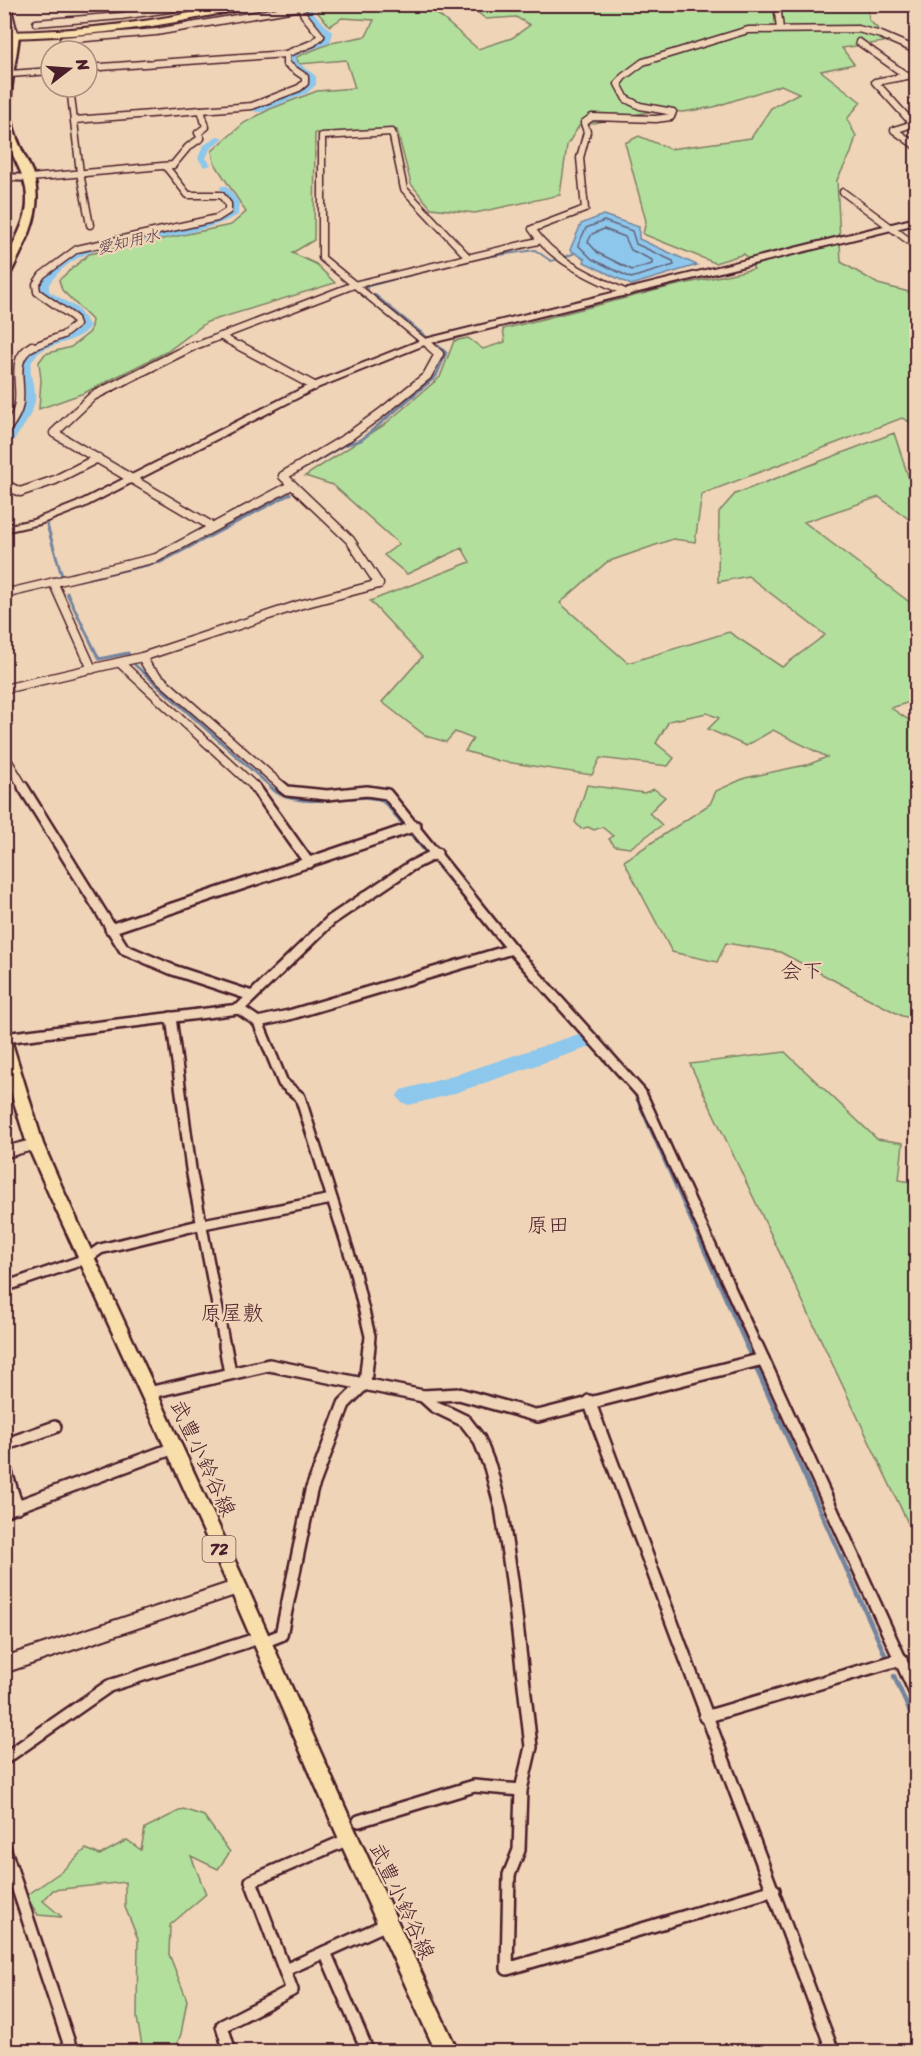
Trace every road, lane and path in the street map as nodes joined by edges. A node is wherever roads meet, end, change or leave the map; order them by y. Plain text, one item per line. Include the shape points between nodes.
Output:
1 (6, 4) edge
2 (204, 4) edge
3 (230, 4) edge
4 (247, 4) edge
5 (777, 4) edge
6 (185, 6) edge
7 (303, 6) edge
8 (36, 23) dead end
9 (780, 29) junction
10 (9, 32) edge
11 (75, 39) edge
12 (859, 42) dead end
13 (916, 50) edge
14 (286, 54) junction
15 (99, 67) edge
16 (39, 72) edge
17 (9, 74) junction
18 (72, 99) edge
19 (201, 110) junction
20 (75, 120) junction
21 (916, 146) edge
22 (166, 167) junction
23 (80, 173) junction
24 (4, 177) edge
25 (30, 178) junction
26 (843, 192) dead end
27 (916, 221) edge
28 (90, 225) dead end
29 (892, 227) junction
30 (538, 241) junction
31 (916, 246) edge
32 (467, 256) junction
33 (4, 276) edge
34 (354, 285) junction
35 (627, 293) junction
36 (220, 336) junction
37 (424, 342) junction
38 (314, 386) junction
39 (4, 433) edge
40 (98, 458) junction
41 (131, 478) junction
42 (4, 484) edge
43 (292, 485) junction
44 (213, 527) junction
45 (4, 529) edge
46 (53, 582) junction
47 (4, 594) edge
48 (142, 657) junction
49 (120, 663) junction
50 (92, 669) junction
51 (4, 689) edge
52 (4, 755) edge
53 (416, 826) junction
54 (437, 853) junction
55 (309, 863) junction
56 (110, 929) junction
57 (512, 949) junction
58 (252, 996) junction
59 (239, 1010) junction
60 (171, 1017) junction
61 (258, 1022) junction
62 (4, 1038) edge
63 (4, 1042) edge
64 (35, 1144) junction
65 (4, 1153) edge
66 (332, 1199) junction
67 (202, 1224) junction
68 (86, 1258) junction
69 (4, 1287) edge
70 (763, 1359) junction
71 (230, 1373) junction
72 (364, 1383) junction
73 (148, 1393) junction
74 (423, 1396) junction
75 (589, 1401) junction
76 (55, 1427) dead end
77 (4, 1445) edge
78 (174, 1448) junction
79 (4, 1466) edge
80 (17, 1507) junction
81 (4, 1511) edge
82 (238, 1587) junction
83 (260, 1640) junction
84 (901, 1659) junction
85 (4, 1665) edge
86 (916, 1694) edge
87 (705, 1717) junction
88 (4, 1759) edge
89 (521, 1790) junction
90 (359, 1821) dead end
91 (349, 1839) junction
92 (4, 1846) edge
93 (774, 1890) junction
94 (387, 1924) junction
95 (325, 1952) junction
96 (285, 1970) junction
97 (72, 2052) edge
98 (230, 2052) edge
99 (368, 2052) edge
100 (447, 2052) edge
101 (833, 2052) edge

1 - 10 street
2 - 6 street
3 - 10 highway via 134,21
4 - 10 highway via 123,28
5 - 9 street
6 - 8 street
7 - 11 street via 156,32
7 - 14 street via 302,15 321,36
9 - 13 street via 858,29
9 - 30 street via 741,31 655,57 623,77 618,84 625,98 640,106 667,109 673,112 671,117 588,119 584,123 588,132 580,158 585,209 532,229
10 - 17 main road
12 - 21 street via 907,75 875,82 913,124 894,130
14 - 15 street
14 - 19 street via 286,64 305,77 299,88 252,106
16 - 17 street
17 - 25 main road via 7,122
18 - 20 street
19 - 20 street
19 - 22 street via 206,127 198,133 201,138
20 - 23 street
22 - 23 street
22 - 39 street via 188,195 221,195 228,211 217,218 77,249 42,275 36,284 37,292 74,318 76,324 64,336 21,355 20,406
23 - 25 street
23 - 28 street
24 - 25 street
25 - 33 main road via 32,209 23,239
26 - 29 street
27 - 29 street
29 - 31 street
29 - 35 street
30 - 32 street
30 - 35 street via 603,283
32 - 34 street
32 - 34 street via 404,189 392,132 322,136 322,258
34 - 36 street
34 - 37 street
35 - 37 street
36 - 38 street
36 - 40 street via 93,396 54,433
37 - 38 street
37 - 43 street via 439,354 427,376 348,437 283,476
38 - 41 street
40 - 41 street
40 - 42 street via 20,492
41 - 44 street
41 - 45 street via 80,505
43 - 44 street
43 - 48 street via 350,540 379,584 299,605
44 - 46 street via 156,558
46 - 47 street
46 - 50 street
48 - 49 street
48 - 53 street via 149,669 287,791 387,794
49 - 50 street
49 - 55 street via 260,792
50 - 51 street
52 - 56 street
53 - 54 street
53 - 55 street
54 - 57 street
54 - 58 street via 331,920
55 - 56 street
56 - 58 street via 124,949
57 - 61 street
57 - 70 street via 641,1093
58 - 59 street
59 - 60 street
59 - 61 street
60 - 62 street
60 - 67 street via 189,1159
61 - 66 street via 283,1083 300,1097
63 - 64 main road, 武豊小鈴谷線 / 72
64 - 65 street
64 - 68 main road, 武豊小鈴谷線 / 72
66 - 67 street
66 - 72 street via 370,1336
67 - 68 street via 100,1249
67 - 71 street
68 - 69 street
68 - 73 main road, 武豊小鈴谷線 / 72
70 - 75 street
70 - 84 street
71 - 72 street via 269,1365
71 - 73 street
72 - 74 street
72 - 83 street via 344,1404 311,1491 281,1635
73 - 78 main road, 武豊小鈴谷線 / 72
74 - 75 street via 459,1394 538,1416
74 - 89 street via 465,1421 479,1439 501,1508 531,1747
75 - 87 street
76 - 77 street
78 - 80 street
78 - 82 main road, 武豊小鈴谷線 / 72
79 - 80 street
80 - 81 street
82 - 83 main road, 武豊小鈴谷線 / 72
82 - 85 street
83 - 88 street via 109,1686
83 - 91 main road, 武豊小鈴谷線 / 72
84 - 86 street
84 - 87 street
87 - 93 street
89 - 90 street via 474,1786
89 - 93 street via 519,1850 509,1875 507,1969
91 - 94 main road, 武豊小鈴谷線 / 72
91 - 96 street via 251,1881
92 - 97 street
93 - 101 street
94 - 95 street
94 - 100 main road, 武豊小鈴谷線 / 72
95 - 96 street
95 - 99 street
96 - 98 street via 292,1990 222,2026

